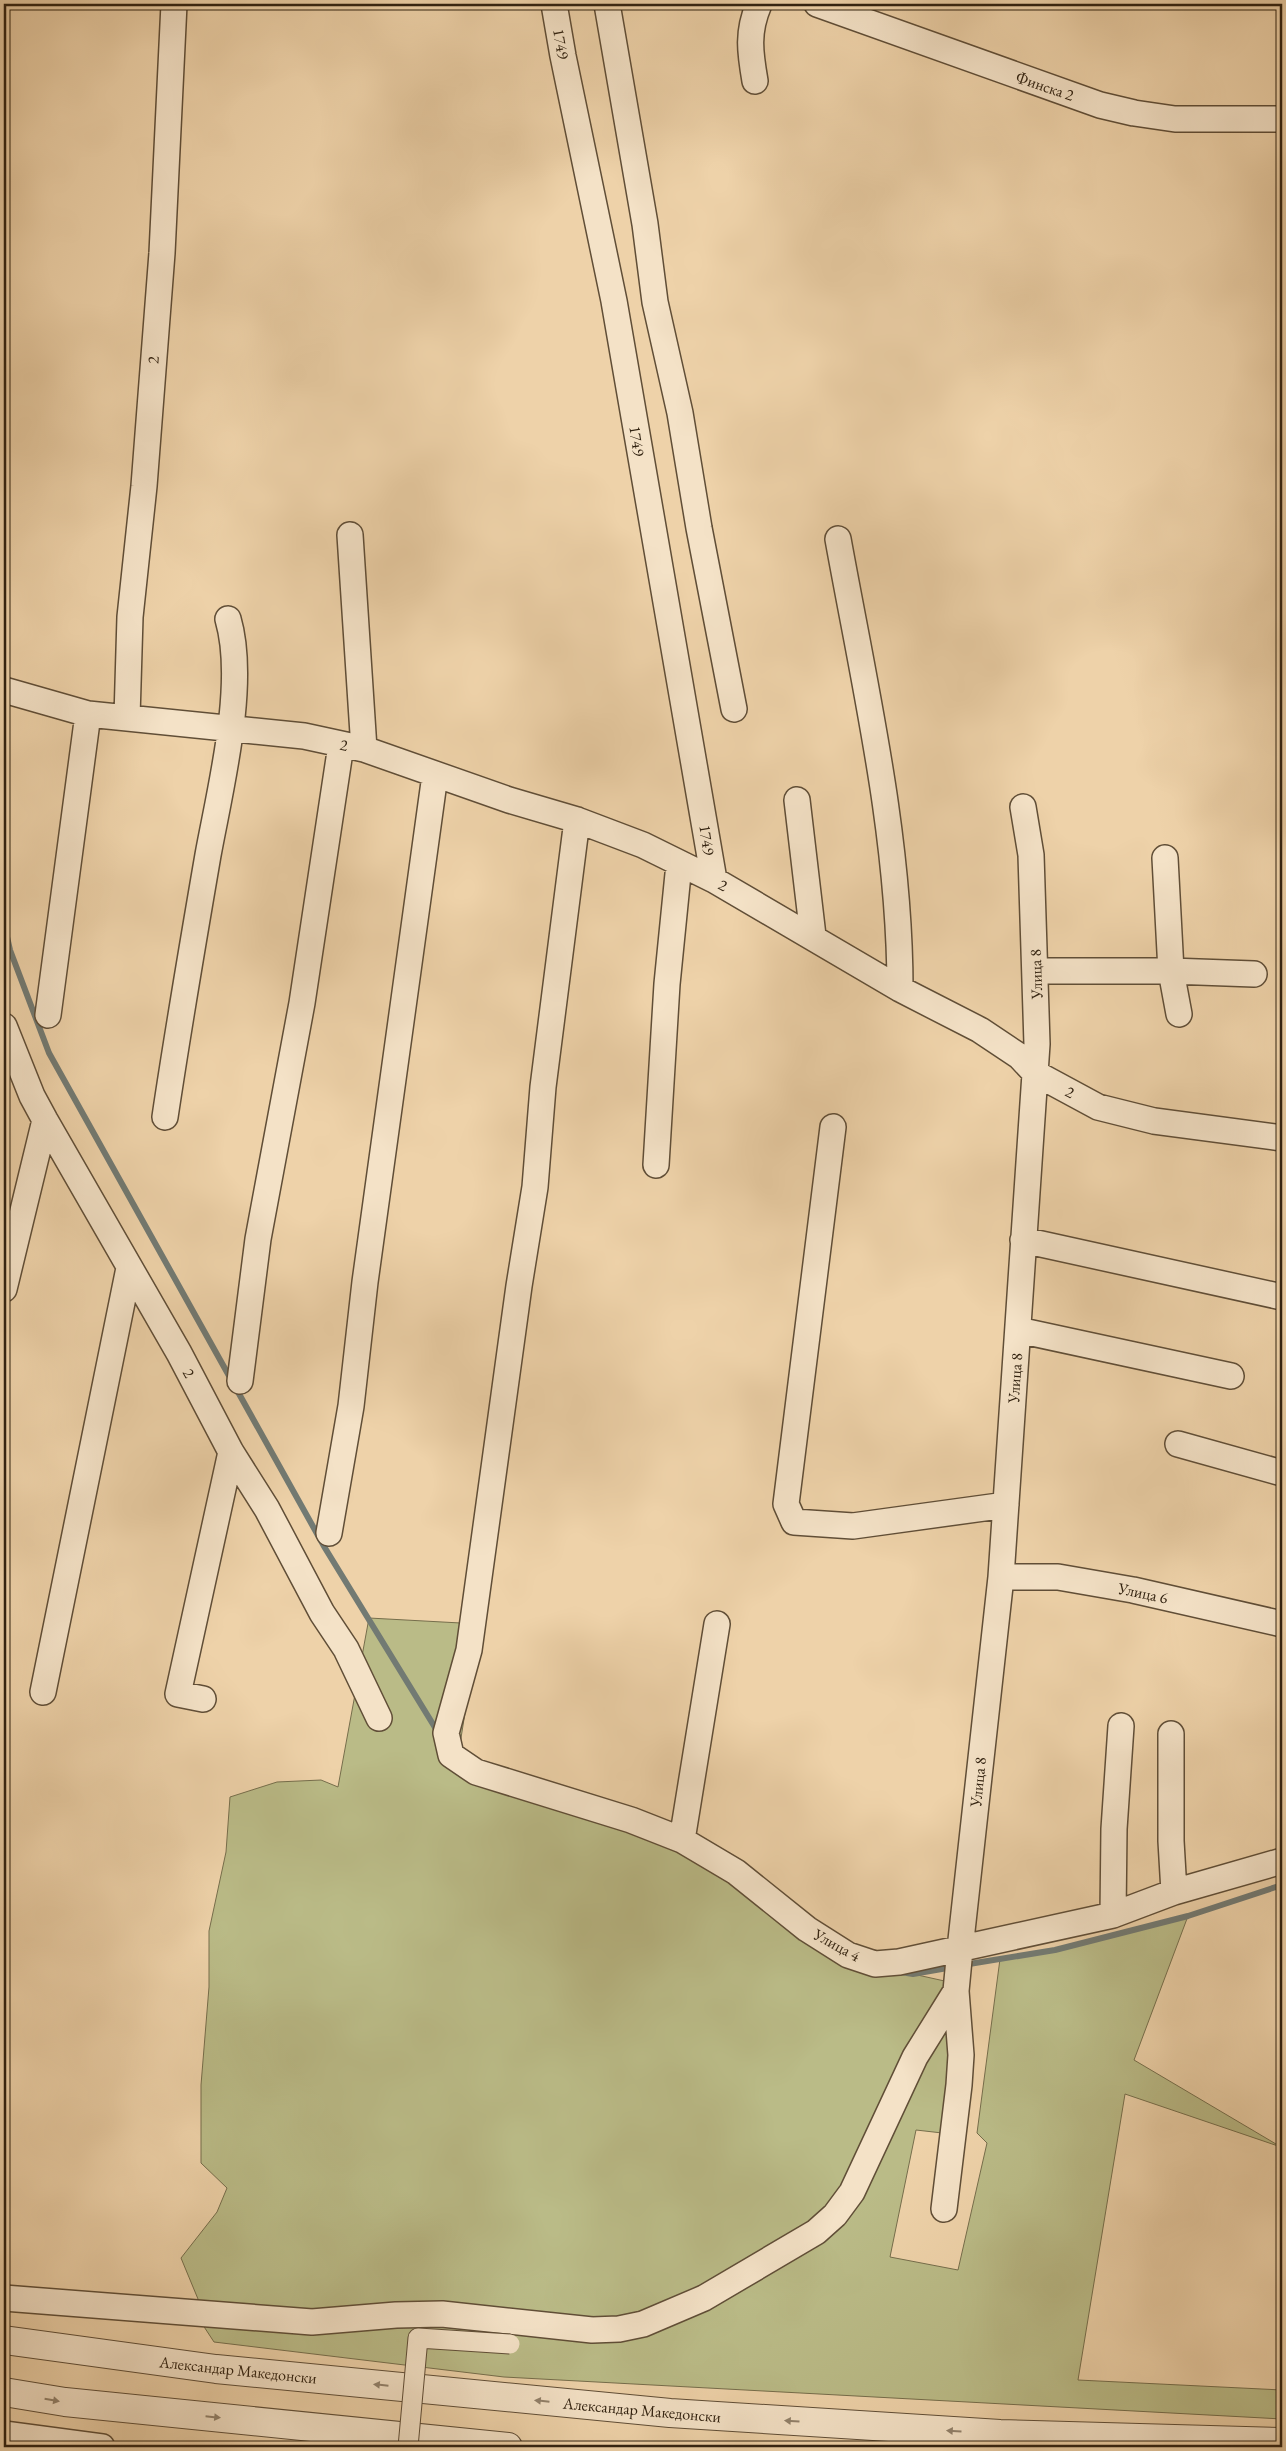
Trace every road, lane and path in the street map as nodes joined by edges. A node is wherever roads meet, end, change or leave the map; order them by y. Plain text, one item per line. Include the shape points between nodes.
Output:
1 (174, 4) edge
2 (554, 4) edge
3 (607, 4) edge
4 (758, 4) edge
5 (817, 4) edge
6 (755, 81) dead end
7 (1282, 119) edge
8 (350, 535) dead end
9 (838, 539) dead end
10 (228, 619) dead end
11 (4, 690) edge
12 (734, 709) dead end
13 (88, 714) junction
14 (127, 716) junction
15 (230, 730) junction
16 (353, 747) junction
17 (435, 775) junction
18 (797, 800) dead end
19 (1023, 807) dead end
20 (577, 820) junction
21 (1165, 858) dead end
22 (679, 864) junction
23 (714, 880) junction
24 (813, 936) junction
25 (1036, 971) junction
26 (1171, 971) junction
27 (1254, 974) dead end
28 (900, 989) junction
29 (1179, 1014) dead end
30 (48, 1016) dead end
31 (4, 1026) edge
32 (1035, 1073) junction
33 (165, 1117) dead end
34 (45, 1120) junction
35 (833, 1127) dead end
36 (1282, 1138) edge
37 (656, 1165) dead end
38 (1023, 1240) junction
39 (130, 1268) junction
40 (4, 1289) edge
41 (1282, 1297) edge
42 (1018, 1330) junction
43 (1231, 1376) dead end
44 (240, 1381) dead end
45 (1178, 1444) dead end
46 (231, 1452) junction
47 (1282, 1473) edge
48 (1006, 1505) junction
49 (329, 1533) dead end
50 (1001, 1577) junction
51 (717, 1624) dead end
52 (1282, 1624) edge
53 (43, 1692) dead end
54 (203, 1699) dead end
55 (379, 1718) dead end
56 (1121, 1726) dead end
57 (1171, 1734) dead end
58 (682, 1840) junction
59 (1282, 1862) edge
60 (1174, 1892) junction
61 (1113, 1915) junction
62 (960, 1949) junction
63 (956, 1991) junction
64 (944, 2209) dead end
65 (4, 2298) edge
66 (4, 2340) edge
67 (510, 2344) dead end
68 (4, 2392) edge
69 (4, 2434) edge
70 (1282, 2442) edge
71 (102, 2447) edge
72 (408, 2447) edge
73 (508, 2447) edge

1 - 14 street, 2 via 162,253 130,617
2 - 23 street, 1749 via 614,302
3 - 12 street via 645,224 655,302 680,413
4 - 6 street via 752,19 749,56
5 - 7 street, Финска 2 via 1053,89 1134,114 1175,119
8 - 16 street
9 - 28 street via 892,844 900,929
10 - 15 street via 235,659
11 - 13 street, 2
13 - 14 street, 2
13 - 30 street
14 - 15 street, 2
15 - 16 street, 2 via 304,736
15 - 33 street
16 - 17 street, 2
16 - 44 street via 258,1239
17 - 20 street, 2
17 - 49 street via 351,1406
18 - 24 street
19 - 25 street, Улица 8 via 1032,855
20 - 22 street, 2 via 642,845
20 - 58 street, Улица 4 via 543,1087 535,1187 470,1650 446,1733 451,1755 476,1772 631,1820
21 - 26 street
22 - 23 street, 2
22 - 37 street
23 - 24 street, 2
24 - 28 street, 2
25 - 26 street
25 - 32 street, Улица 8 via 1038,1044
26 - 27 street
26 - 29 street
28 - 32 street, 2 via 980,1030 1019,1056
31 - 34 street, 2
32 - 36 street, 2 via 1098,1107 1154,1121
32 - 38 street, Улица 8
34 - 39 street, 2
34 - 40 street
35 - 48 street via 786,1504 794,1522 853,1526
38 - 41 street
38 - 42 street, Улица 8
39 - 46 street, 2
39 - 53 street
42 - 43 street
42 - 48 street, Улица 8
45 - 47 street
46 - 54 street via 178,1694
46 - 55 street, 2 via 267,1509 322,1613 346,1648
48 - 50 street, Улица 8
50 - 52 street, Улица 6 via 1058,1577 1123,1588
50 - 62 street, Улица 8
51 - 58 street
56 - 61 street via 1114,1828
57 - 60 street
58 - 62 street, Улица 4 via 736,1872 808,1929 848,1955 875,1964
59 - 60 street, Улица 4
60 - 61 street, Улица 4
61 - 62 street, Улица 4
62 - 63 street, Улица 8
63 - 64 street, Улица 8 via 961,2055
63 - 65 street via 915,2057 852,2192 835,2215 816,2232 704,2298 643,2324 592,2330 442,2314 312,2322
70 -> 66 street, Александар Македонски via 1000,2434 670,2413 216,2370
67 - 72 street, bridge via 418,2338
68 -> 73 street via 65,2402
69 - 71 street

